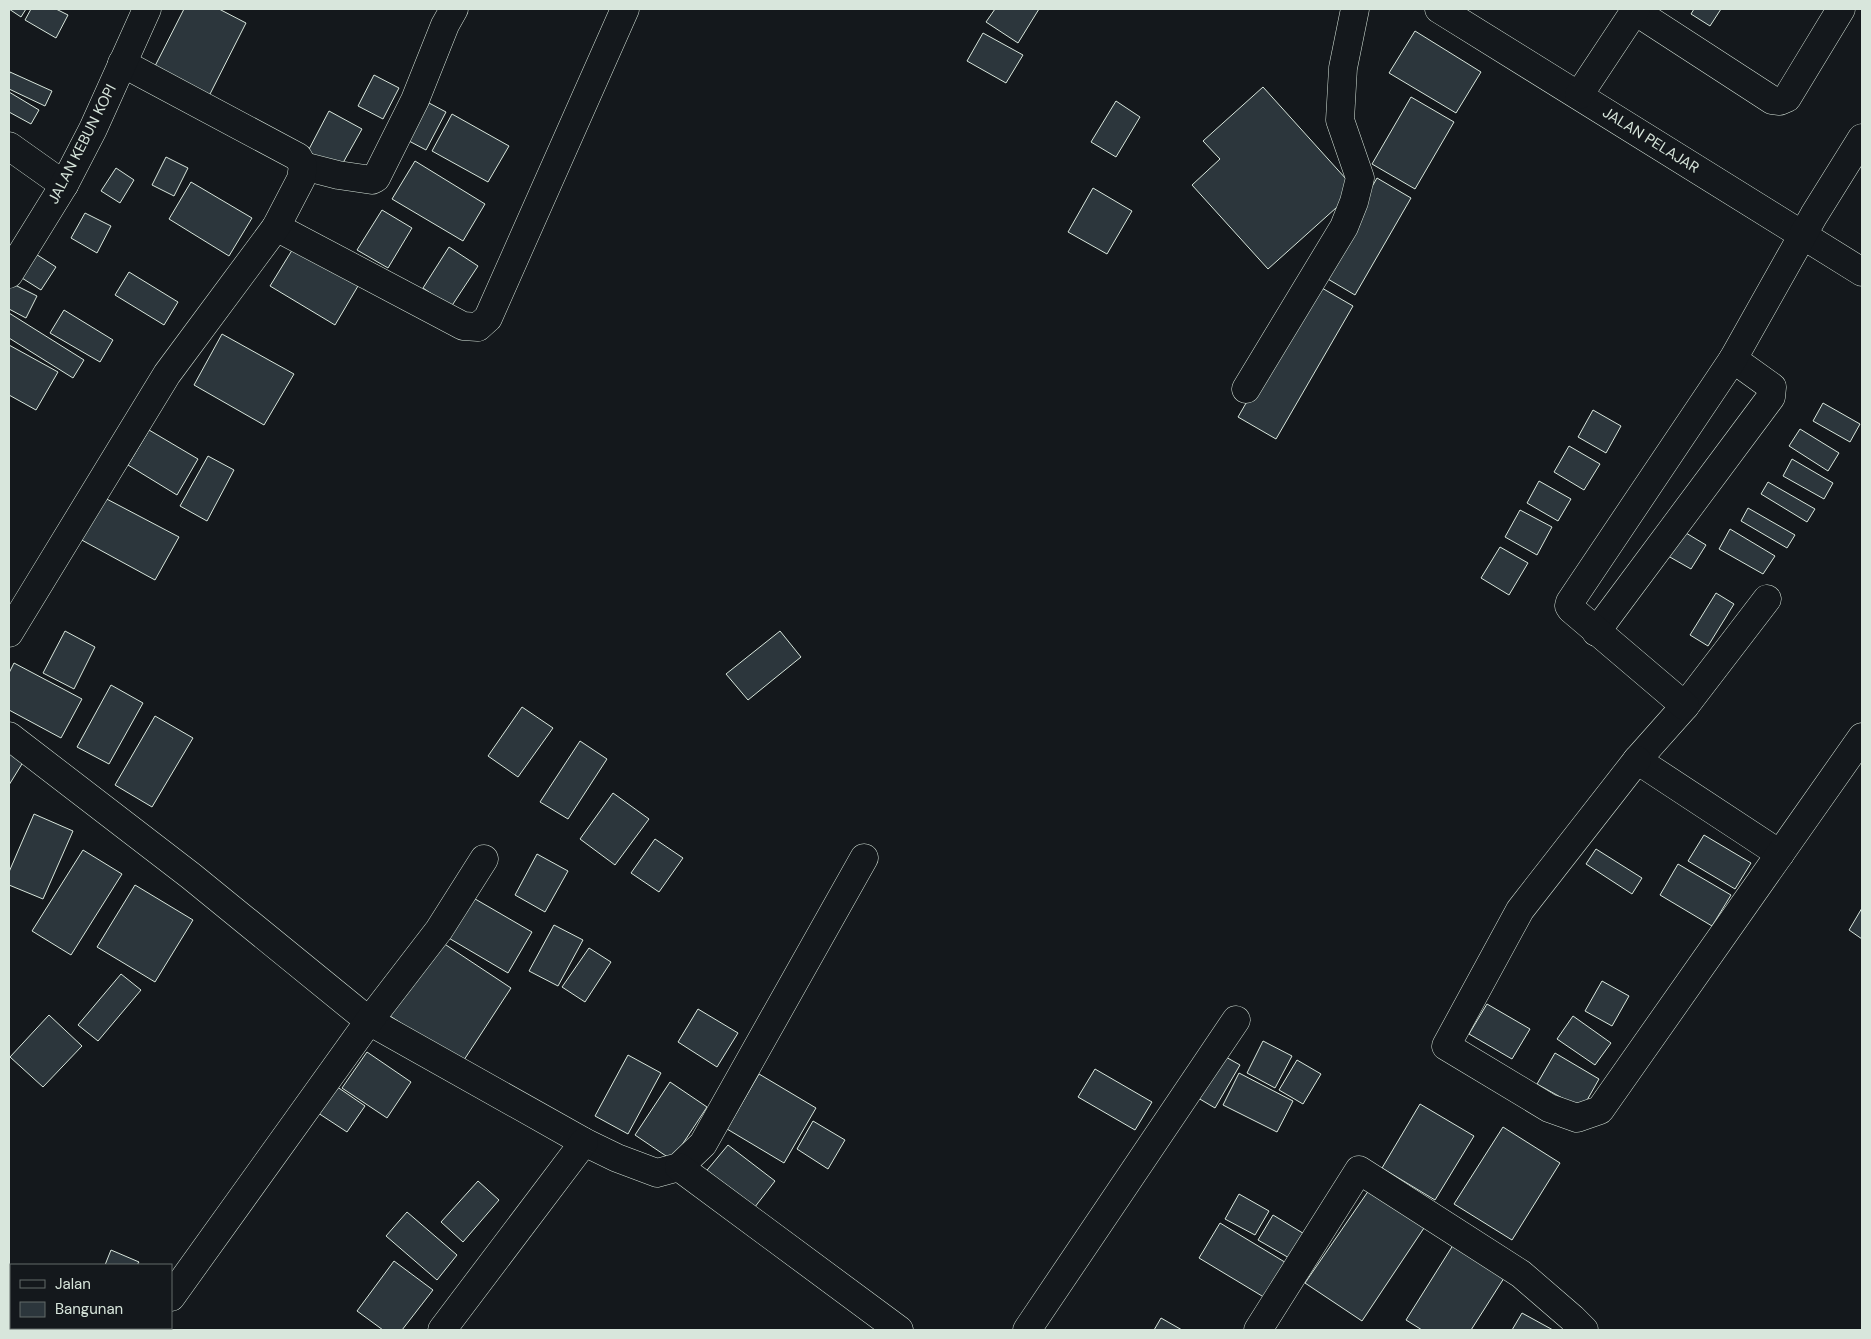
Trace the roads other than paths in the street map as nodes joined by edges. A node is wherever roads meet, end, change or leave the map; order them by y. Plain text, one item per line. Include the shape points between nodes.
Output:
1 (147, 9) edge
2 (454, 9) edge
3 (625, 9) edge
4 (1355, 9) edge
5 (1439, 9) edge
6 (1841, 9) edge
7 (1635, 10) edge
8 (122, 63) junction
9 (1579, 95) junction
10 (1862, 138) edge
11 (9, 146) edge
12 (302, 166) junction
13 (64, 185) junction
14 (276, 227) junction
15 (1803, 236) junction
16 (1862, 272) edge
17 (9, 274) edge
18 (1733, 359) junction
19 (1246, 389) dead end
20 (1767, 599) dead end
21 (1596, 632) junction
22 (9, 633) edge
23 (1685, 706) junction
24 (9, 736) edge
25 (1862, 736) edge
26 (1636, 760) junction
27 (1780, 854) junction
28 (864, 858) dead end
29 (484, 859) dead end
30 (1236, 1020) dead end
31 (369, 1021) junction
32 (584, 1142) junction
33 (679, 1167) junction
34 (172, 1295) edge
35 (442, 1330) edge
36 (899, 1330) edge
37 (1027, 1330) edge
38 (1258, 1330) edge
39 (1584, 1330) edge

1 - 8 street, JALAN KEBUN KOPI
2 - 12 street via 415,100 376,178 338,175
3 - 14 street via 488,318 478,327 462,326
4 - 19 street via 1343,68 1340,120 1360,178 1354,202 1344,227
5 - 9 street, JALAN PELAJAR
6 - 7 street via 1786,98 1780,101 1772,100
7 - 9 street
8 - 12 street via 298,157
8 - 13 street, JALAN KEBUN KOPI
9 - 15 street, JALAN PELAJAR
10 - 15 street
11 - 13 street
12 - 14 street via 301,179
13 - 17 street, JALAN KEBUN KOPI
14 - 22 street via 167,374
15 - 16 street, JALAN PELAJAR
15 - 18 street
18 - 21 street via 1570,602 1571,609
18 - 21 street via 1772,387 1772,397
20 - 23 street
21 - 23 street
23 - 26 street
24 - 31 street via 191,876
25 - 27 street
26 - 27 street
26 - 27 street via 1520,910 1446,1046 1550,1108 1578,1118 1600,1110
28 - 33 street via 704,1144
29 - 31 street via 439,930
30 - 37 street
31 - 32 street
31 - 34 street
32 - 33 street via 657,1173
32 - 35 street
33 - 36 street
38 - 39 street via 1359,1170 1521,1274

